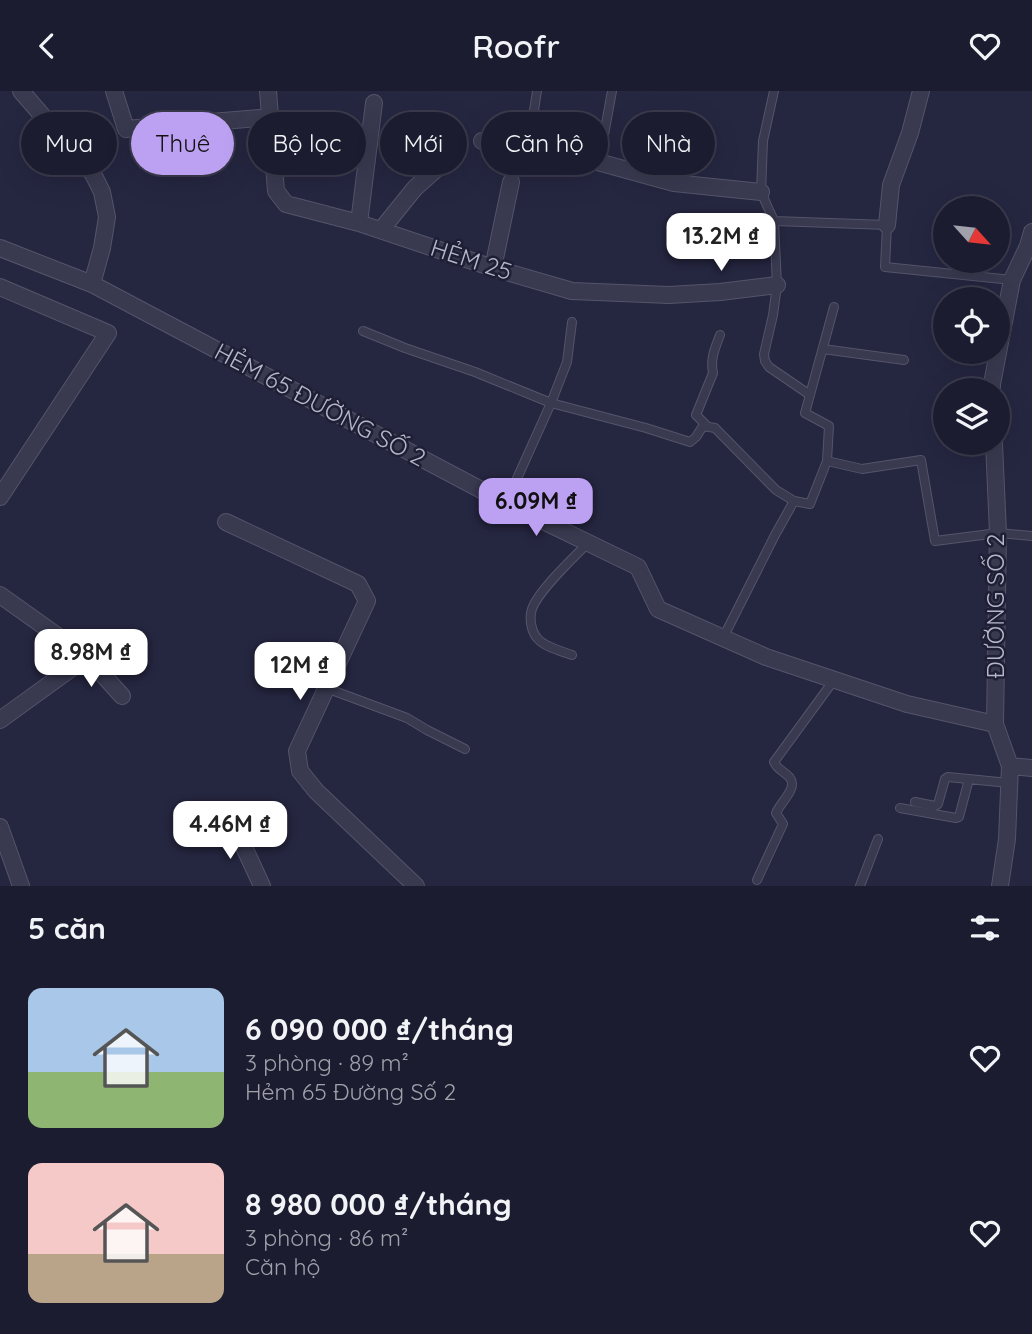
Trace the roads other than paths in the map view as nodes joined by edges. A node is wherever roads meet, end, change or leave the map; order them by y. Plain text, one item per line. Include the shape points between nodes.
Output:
1 (21, 91) edge
2 (114, 91) edge
3 (268, 91) edge
4 (537, 91) edge
5 (612, 91) edge
6 (774, 91) edge
7 (921, 91) edge
8 (374, 103) dead end
9 (270, 112) edge
10 (534, 112) edge
11 (608, 113) edge
12 (248, 119) edge
13 (608, 165) edge
14 (275, 175) edge
15 (430, 175) edge
16 (511, 182) dead end
17 (761, 192) junction
18 (774, 221) junction
19 (359, 223) junction
20 (887, 225) junction
21 (381, 230) junction
22 (1031, 242) edge
23 (0, 248) edge
24 (493, 268) junction
25 (1012, 279) junction
26 (92, 284) junction
27 (777, 285) junction
28 (0, 287) edge
29 (834, 307) dead end
30 (572, 322) dead end
31 (363, 331) dead end
32 (720, 335) dead end
33 (822, 349) junction
34 (904, 360) dead end
35 (993, 378) edge
36 (810, 395) junction
37 (551, 403) junction
38 (708, 425) junction
39 (995, 455) edge
40 (827, 461) junction
41 (0, 497) edge
42 (794, 501) junction
43 (506, 503) junction
44 (226, 522) dead end
45 (998, 533) junction
46 (1032, 536) edge
47 (588, 543) junction
48 (0, 595) edge
49 (723, 638) junction
50 (572, 655) dead end
51 (87, 657) junction
52 (834, 680) junction
53 (326, 688) junction
54 (122, 696) dead end
55 (0, 720) edge
56 (995, 724) junction
57 (465, 749) dead end
58 (1010, 766) junction
59 (1032, 768) edge
60 (969, 779) junction
61 (1009, 783) junction
62 (915, 802) dead end
63 (900, 808) dead end
64 (232, 821) dead end
65 (0, 827) edge
66 (878, 839) dead end
67 (5, 860) edge
68 (757, 880) dead end
69 (21, 886) edge
70 (262, 886) edge
71 (416, 886) edge
72 (860, 886) edge
73 (1000, 886) edge

1 - 26 street via 93,174 102,193 107,217
2 - 12 street via 125,129
3 - 9 street, HẺM 25
4 - 10 lane
5 - 11 lane
6 - 17 lane via 763,141
7 - 20 street via 891,185
8 - 19 street
13 - 17 street via 674,183
14 - 19 street, HẺM 25 via 276,191 286,204
15 - 21 street
16 - 24 street
17 - 18 lane
18 - 20 lane
18 - 27 lane
19 - 21 street, HẺM 25
20 - 25 lane via 885,267
21 - 24 street, HẺM 25
22 - 25 street
23 - 26 street, HẺM 65 ĐƯỜNG SỐ 2
24 - 27 street, HẺM 25 via 572,291 668,295
25 - 35 street
26 - 43 street, HẺM 65 ĐƯỜNG SỐ 2
27 - 36 lane via 765,361
28 - 41 street via 108,333
29 - 33 lane
30 - 37 lane via 566,362
31 - 37 lane
32 - 38 lane via 712,356 713,373 696,415
33 - 34 lane
33 - 36 lane
36 - 40 lane via 805,413 829,426
37 - 38 lane via 690,442
37 - 43 lane
38 - 42 lane via 776,490
39 - 45 street, ĐƯỜNG SỐ 2
40 - 42 lane via 810,504
40 - 45 lane via 862,469 921,460 935,541
42 - 49 lane
43 - 47 street, HẺM 65 ĐƯỜNG SỐ 2
44 - 53 street via 358,584 367,601
45 - 46 lane
45 - 56 street, ĐƯỜNG SỐ 2
47 - 49 street, HẺM 65 ĐƯỜNG SỐ 2 via 638,567 658,609
47 - 50 lane via 531,611 533,634 540,642
48 - 51 street
49 - 52 street, HẺM 65 ĐƯỜNG SỐ 2
51 - 54 street
51 - 55 street
52 - 56 street, HẺM 65 ĐƯỜNG SỐ 2 via 907,704
52 - 68 lane via 774,762 792,781 792,788 776,813 783,824
53 - 57 lane via 407,718
53 - 71 street via 298,751 300,771
56 - 58 street, ĐƯỜNG SỐ 2
58 - 59 street
58 - 61 street, ĐƯỜNG SỐ 2
60 - 61 lane
60 - 62 lane via 945,779 935,806
60 - 63 lane via 959,817
61 - 73 street, ĐƯỜNG SỐ 2
64 - 70 street
65 - 67 street
66 - 72 lane
67 - 69 street

